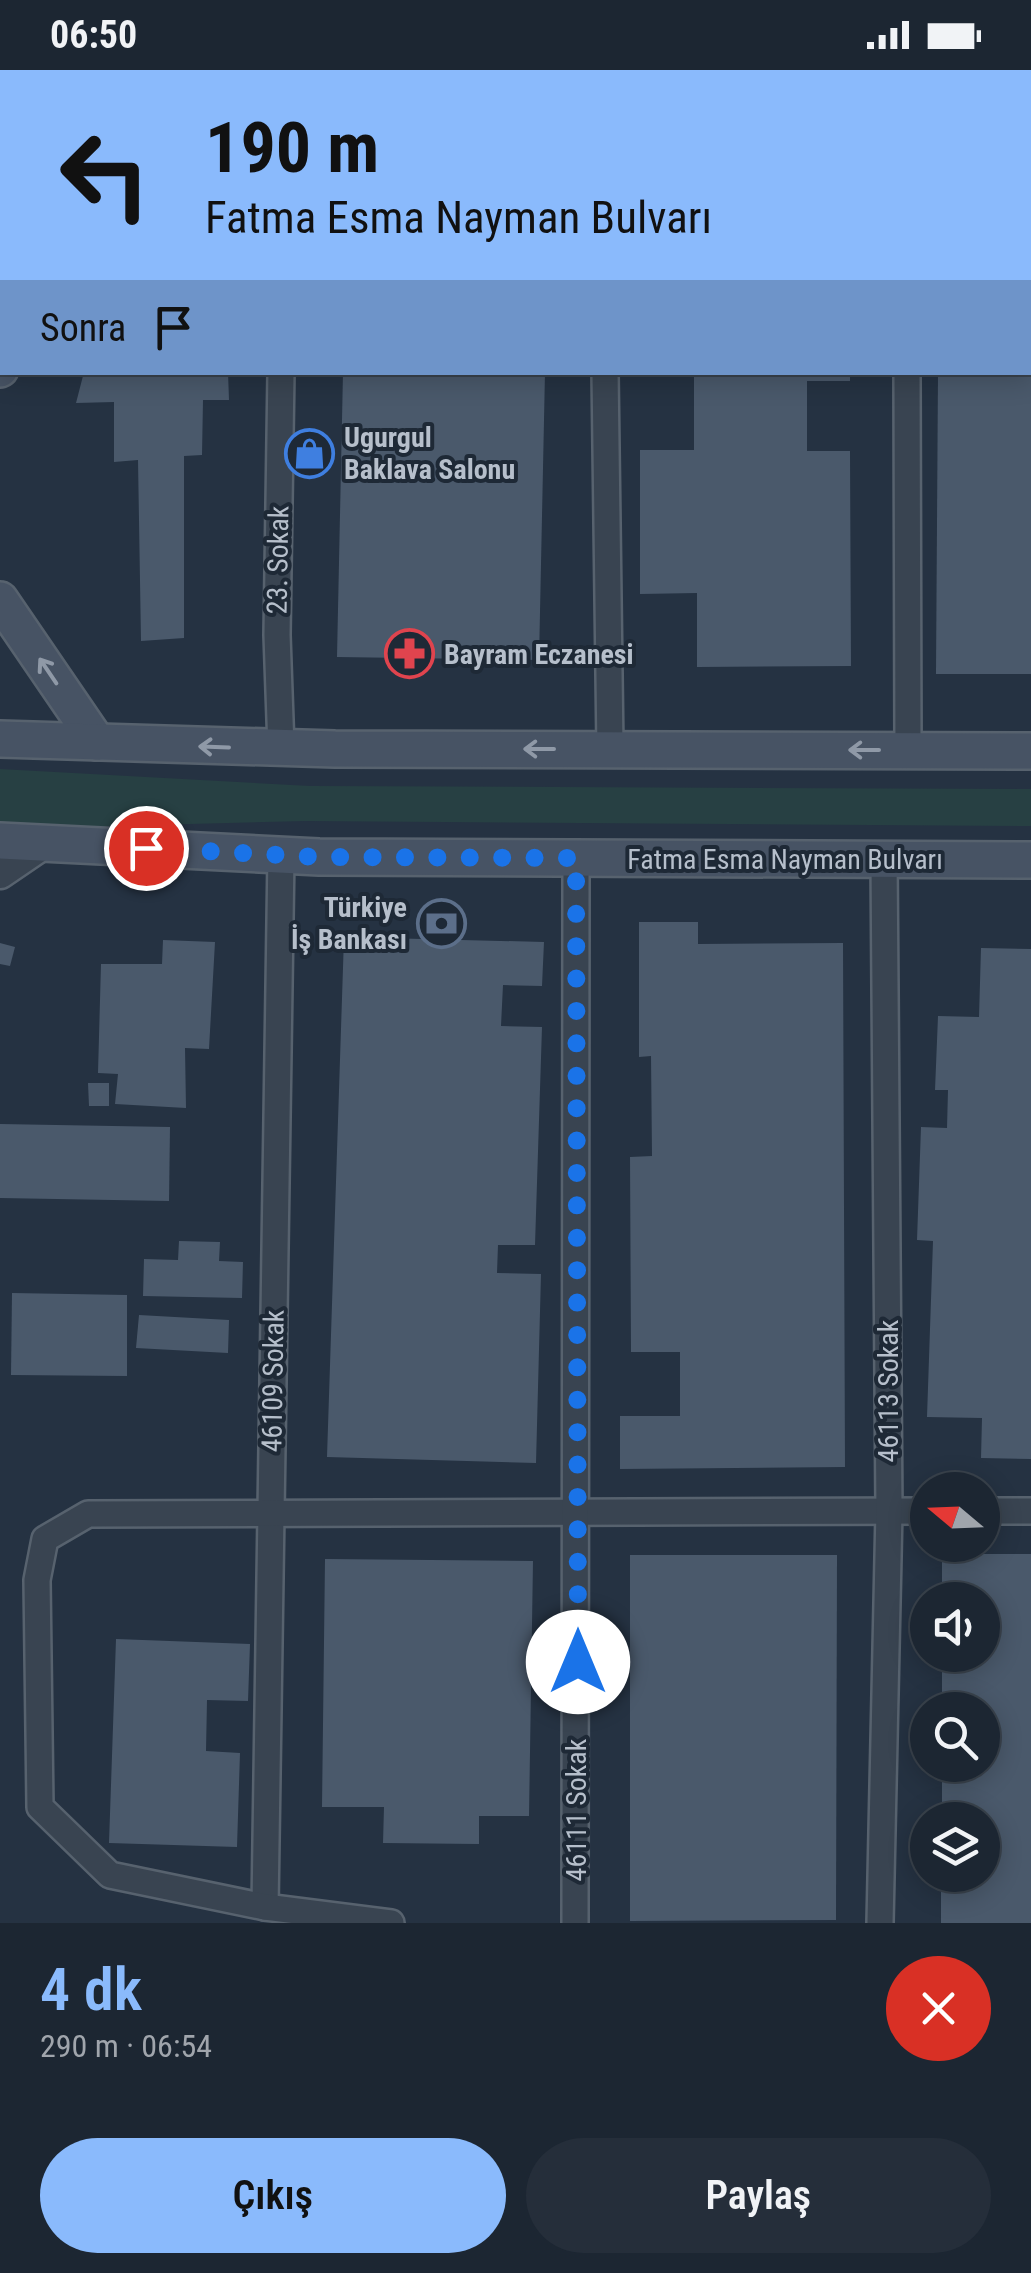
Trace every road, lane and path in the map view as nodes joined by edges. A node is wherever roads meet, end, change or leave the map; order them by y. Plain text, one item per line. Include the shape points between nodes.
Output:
1 (281, 375) edge
2 (605, 375) edge
3 (907, 375) edge
4 (0, 600) edge
5 (0, 739) edge
6 (96, 742) junction
7 (281, 748) junction
8 (610, 749) junction
9 (908, 750) junction
10 (1031, 751) edge
11 (0, 841) edge
12 (44, 843) junction
13 (281, 855) junction
14 (576, 858) junction
15 (884, 859) junction
16 (1031, 860) edge
17 (0, 874) edge
18 (888, 1510) junction
19 (910, 1511) edge
20 (1000, 1511) edge
21 (1031, 1511) edge
22 (579, 1512) junction
23 (270, 1513) junction
24 (265, 1908) junction
25 (391, 1923) edge
26 (575, 1923) edge
27 (880, 1923) edge

1 - 7 street, 23. Sokak
2 - 8 street
3 - 9 street
6 -> 4 main road
5 - 6 main road
7 -> 6 main road
8 -> 7 main road
9 -> 8 main road
9 - 10 main road
11 - 12 main road, Fatma Esma Nayman Bulvarı
12 - 13 main road, Fatma Esma Nayman Bulvarı
12 - 17 street
13 - 14 main road, Fatma Esma Nayman Bulvarı
13 - 23 street, 46109 Sokak
14 - 15 main road, Fatma Esma Nayman Bulvarı
14 - 22 street, 46111 Sokak
15 - 16 main road, Fatma Esma Nayman Bulvarı
15 - 18 street, 46113 Sokak
18 - 19 street
18 - 22 street
18 - 27 street, 46113 Sokak
20 - 21 street
22 - 23 street
22 - 26 street, 46111 Sokak
23 - 24 street, 46109 Sokak
23 - 24 street via 88,1514 45,1539 37,1580 40,1807 110,1875
24 - 25 street

